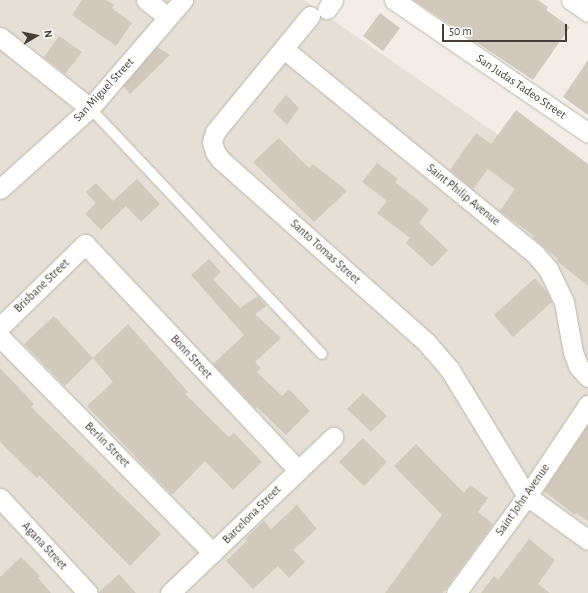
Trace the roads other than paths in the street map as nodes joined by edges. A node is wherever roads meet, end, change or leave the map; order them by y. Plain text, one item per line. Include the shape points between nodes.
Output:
1 (146, 0) edge
2 (183, 0) edge
3 (394, 0) edge
4 (571, 0) edge
5 (323, 8) edge
6 (588, 12) edge
7 (168, 17) junction
8 (1, 40) edge
9 (284, 49) junction
10 (90, 108) junction
11 (588, 133) edge
12 (0, 189) edge
13 (85, 244) joint
14 (0, 327) edge
15 (0, 337) edge
16 (322, 354) dead end
17 (588, 377) edge
18 (588, 406) edge
19 (334, 437) dead end
20 (298, 470) junction
21 (527, 496) junction
22 (0, 498) edge
23 (588, 540) edge
24 (214, 553) junction
25 (88, 593) edge
26 (170, 593) edge
27 (456, 593) edge

1 - 7 street
2 - 7 street, San Miguel Street
3 - 11 street, San Judas Tadeo Street
4 - 6 street
5 - 9 street, Santo Tomas Street
7 - 10 street, San Miguel Street
8 - 10 street
9 - 17 street, Saint Philip Avenue via 535,254 548,269 564,302 573,352 578,366
9 - 21 street, Santo Tomas Street via 214,132 212,142 215,152 426,342 450,370
10 - 12 street, San Miguel Street
10 - 16 lane
13 - 14 street, Brisbane Street
13 - 20 street, Bonn Street
15 - 24 street, Berlin Street
18 - 21 street, Saint John Avenue
19 - 20 street, Barcelona Street
20 - 24 street, Barcelona Street
21 - 23 street
21 - 27 street, Saint John Avenue
22 - 25 street, Agana Street
24 - 26 street, Barcelona Street

